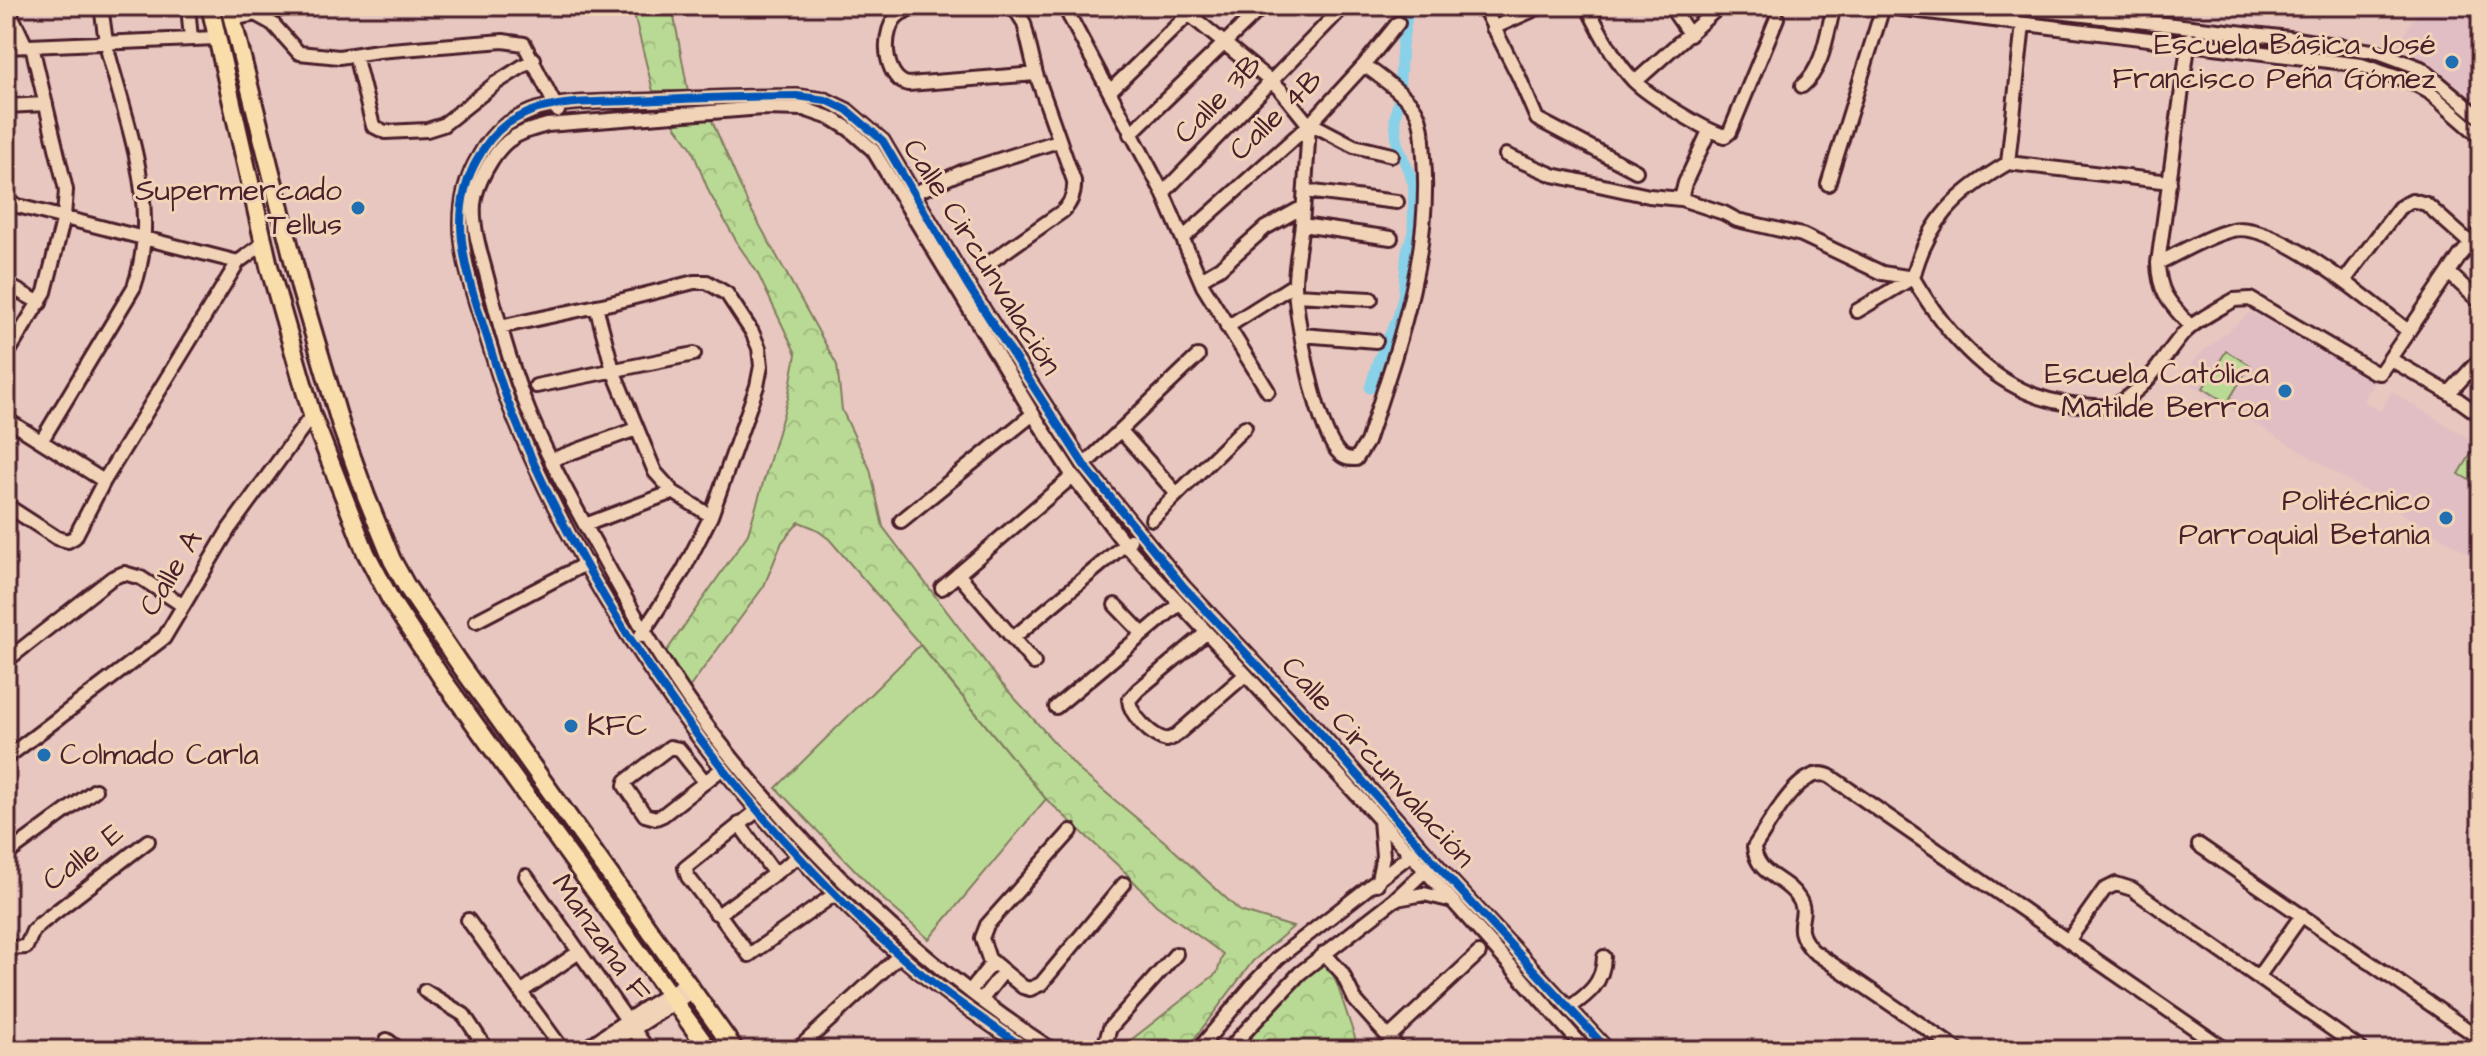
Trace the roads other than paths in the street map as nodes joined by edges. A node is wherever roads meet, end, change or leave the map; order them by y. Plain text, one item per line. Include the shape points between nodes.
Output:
1 (7, 6) edge
2 (101, 6) edge
3 (188, 6) edge
4 (210, 6) edge
5 (296, 6) edge
6 (937, 6) edge
7 (1007, 6) edge
8 (1064, 6) edge
9 (1263, 6) edge
10 (1344, 6) edge
11 (1483, 6) edge
12 (1542, 6) edge
13 (1587, 6) edge
14 (1670, 6) edge
15 (1720, 6) edge
16 (1834, 6) edge
17 (1881, 6) edge
18 (2004, 6) edge
19 (1188, 9) edge
20 (2084, 10) edge
21 (230, 13) edge
22 (255, 14) junction
23 (1777, 18) dead end
24 (1398, 23) dead end
25 (2023, 24) junction
26 (1493, 28) junction
27 (2190, 28) junction
28 (1690, 35) junction
29 (216, 38) junction
30 (2289, 38) junction
31 (191, 39) junction
32 (1226, 44) junction
33 (2188, 45) junction
34 (29, 46) junction
35 (6, 47) edge
36 (107, 47) junction
37 (355, 55) junction
38 (2289, 56) junction
39 (534, 59) junction
40 (1364, 65) junction
41 (1036, 74) junction
42 (1271, 82) junction
43 (1635, 82) junction
44 (1802, 86) dead end
45 (1110, 91) junction
46 (46, 104) junction
47 (6, 106) edge
48 (555, 106) junction
49 (2481, 118) edge
50 (566, 123) junction
51 (1310, 124) junction
52 (1709, 131) junction
53 (1130, 134) junction
54 (2481, 137) edge
55 (1058, 141) junction
56 (1392, 155) dead end
57 (1506, 155) dead end
58 (2008, 163) junction
59 (1636, 171) dead end
60 (2170, 182) junction
61 (1828, 184) dead end
62 (1305, 191) junction
63 (914, 192) junction
64 (1163, 193) junction
65 (902, 199) junction
66 (1681, 199) junction
67 (1397, 202) dead end
68 (6, 203) edge
69 (1303, 207) junction
70 (64, 217) junction
71 (1302, 225) junction
72 (2481, 232) edge
73 (143, 238) junction
74 (1183, 238) junction
75 (1391, 238) dead end
76 (264, 243) junction
77 (2471, 244) junction
78 (238, 262) junction
79 (2158, 263) junction
80 (986, 265) dead end
81 (2449, 273) junction
82 (1912, 278) junction
83 (1201, 279) junction
84 (2344, 281) junction
85 (6, 284) edge
86 (1296, 290) junction
87 (1371, 299) dead end
88 (40, 303) junction
89 (2481, 303) edge
90 (596, 306) junction
91 (1857, 311) dead end
92 (500, 327) junction
93 (1227, 327) junction
94 (2191, 327) junction
95 (2407, 330) junction
96 (1302, 335) junction
97 (1376, 341) dead end
98 (694, 354) dead end
99 (6, 356) edge
100 (1198, 356) dead end
101 (2481, 358) edge
102 (2390, 359) junction
103 (613, 370) junction
104 (536, 386) dead end
105 (1268, 391) dead end
106 (2449, 393) junction
107 (1033, 414) junction
108 (312, 415) junction
109 (2481, 416) edge
110 (6, 419) edge
111 (1245, 427) dead end
112 (636, 429) junction
113 (1121, 431) junction
114 (42, 440) junction
115 (551, 460) junction
116 (1084, 465) junction
117 (1073, 476) junction
118 (104, 481) junction
119 (673, 492) junction
120 (1177, 494) junction
121 (6, 505) edge
122 (711, 516) junction
123 (1152, 519) dead end
124 (901, 521) dead end
125 (585, 525) junction
126 (1138, 533) junction
127 (1125, 544) junction
128 (587, 563) junction
129 (958, 574) junction
130 (942, 588) dead end
131 (1179, 604) junction
132 (182, 605) junction
133 (1115, 605) dead end
134 (476, 621) dead end
135 (644, 629) junction
136 (1142, 633) junction
137 (1206, 633) junction
138 (1013, 638) junction
139 (636, 645) junction
140 (6, 661) edge
141 (1034, 663) dead end
142 (1245, 675) junction
143 (1056, 707) dead end
144 (6, 758) edge
145 (723, 768) junction
146 (705, 782) junction
147 (95, 790) dead end
148 (758, 810) junction
149 (1380, 820) junction
150 (739, 824) junction
151 (1071, 831) dead end
152 (148, 841) dead end
153 (2199, 845) dead end
154 (1416, 851) junction
155 (6, 855) edge
156 (799, 856) junction
157 (1430, 866) junction
158 (775, 874) junction
159 (526, 876) dead end
160 (1124, 884) dead end
161 (1377, 884) junction
162 (835, 894) junction
163 (1394, 900) junction
164 (1450, 900) junction
165 (719, 914) junction
166 (2302, 915) junction
167 (468, 920) dead end
168 (2068, 941) junction
169 (12, 947) edge
170 (579, 952) junction
171 (1324, 953) junction
172 (1479, 953) dead end
173 (1176, 954) dead end
174 (900, 955) junction
175 (1604, 957) dead end
176 (1278, 958) junction
177 (993, 962) junction
178 (1004, 971) junction
179 (2258, 977) junction
180 (1294, 978) junction
181 (691, 987) junction
182 (425, 991) dead end
183 (970, 991) junction
184 (521, 992) junction
185 (672, 998) junction
186 (982, 999) junction
187 (1569, 1008) junction
188 (998, 1011) junction
189 (989, 1024) junction
190 (630, 1026) junction
191 (1389, 1037) junction
192 (2481, 1039) edge
193 (387, 1040) dead end
194 (799, 1048) dead end
195 (400, 1050) edge
196 (487, 1050) edge
197 (563, 1050) edge
198 (583, 1050) edge
199 (601, 1050) edge
200 (648, 1050) edge
201 (709, 1050) edge
202 (735, 1050) edge
203 (1027, 1050) edge
204 (1053, 1050) edge
205 (1103, 1050) edge
206 (1198, 1050) edge
207 (1228, 1050) edge
208 (1400, 1050) edge
209 (1586, 1050) edge
210 (1608, 1050) edge
211 (1958, 1050) edge
212 (2226, 1050) edge
213 (2362, 1050) edge

1 - 34 street
2 - 36 street
3 - 31 street
4 - 29 main road
5 - 22 street
6 - 41 street via 903,12 891,22 889,52 899,81
7 - 41 street via 1024,23
8 - 45 street
9 - 32 street
10 - 42 street, Calle 3B
11 - 26 street
12 - 26 street
13 - 43 street
14 - 28 street
15 - 28 street
16 - 44 street via 1818,65
17 - 25 street
17 - 61 street
18 - 20 street
19 - 32 street
19 - 45 street
20 - 27 street
21 - 22 street
21 - 181 main road via 301,291 347,442 392,560 451,652
22 - 37 street via 273,24 299,53
23 - 52 street via 1730,132 1725,136
24 - 40 street, Calle 4B
25 - 33 street
25 - 58 street
26 - 59 street via 1537,119
27 - 30 street
27 - 33 street
28 - 43 street
29 - 31 street
29 - 76 main road
30 - 38 street
30 - 49 street via 2403,60 2433,76
31 - 36 street
32 - 42 street
32 - 53 street
33 - 38 street
33 - 60 street
34 - 35 street
34 - 36 street
34 - 46 street
36 - 73 street via 140,177
37 - 39 street via 503,41 524,44
37 - 39 street via 368,115 373,126 385,132 443,125
38 - 54 street via 2361,65 2414,83
39 - 48 street
40 - 51 street, Calle 4B
40 - 96 street via 1415,109 1426,175 1413,292 1367,442 1356,459 1339,454 1331,443
41 - 55 street
42 - 51 street
42 - 64 street, Calle 3B
43 - 52 street
45 - 53 street
46 - 47 street
46 - 70 street via 66,190
48 - 50 street
48 - 63 street, Calle Circunvalación via 734,97 826,100 858,118 883,141
48 - 128 street, Calle Circunvalación via 526,114 489,140 461,196 459,232 509,404
50 - 65 street, Calle Circunvalación via 804,109 833,119 873,150
50 - 92 street, Calle Circunvalación via 522,132 506,142 478,190 474,204 479,245
51 - 56 street via 1354,146
51 - 62 street
51 - 74 street, Calle 4B
52 - 66 street
53 - 64 street
55 - 63 street
55 - 80 street via 1074,181 1069,205
57 - 66 street via 1553,175
58 - 60 street
58 - 82 street via 1978,180 1951,205 1927,237
60 - 79 street
62 - 67 street
62 - 69 street
63 - 65 street
63 - 116 street, Calle Circunvalación
64 - 74 street
65 - 107 street, Calle Circunvalación
66 - 82 street via 1804,236 1882,273
68 - 70 street
69 - 71 street
69 - 83 street via 1265,228
70 - 73 street
70 - 88 street
71 - 75 street
71 - 86 street
72 - 77 street
73 - 78 street
73 - 114 street via 142,266 134,287
74 - 83 street
76 - 78 street
76 - 108 main road
77 - 81 street
77 - 84 street via 2426,204 2412,200 2399,208
78 - 118 street
79 - 84 street via 2234,230 2259,232
79 - 94 street via 2165,298
81 - 89 street
81 - 95 street
82 - 91 street
82 - 94 street via 1954,339 1980,364 2016,386 2063,404 2113,406 2150,379
83 - 93 street
84 - 95 street
85 - 88 street
86 - 87 street
86 - 93 street
86 - 96 street
88 - 99 street
90 - 92 street
90 - 103 street
90 - 122 street via 707,282 727,294 752,332 761,366 757,386
92 - 115 street, Calle Circunvalación
93 - 105 street
94 - 102 street via 2234,300 2250,299 2374,372 2380,373
95 - 102 street
96 - 97 street
98 - 103 street
100 - 113 street
101 - 106 street
102 - 106 street
103 - 104 street
103 - 112 street
106 - 109 street
107 - 117 street, Calle Circunvalación
107 - 124 street
108 - 132 street, Calle A via 229,529
108 - 185 main road via 366,553 393,604
110 - 114 street
111 - 120 street
112 - 115 street
112 - 119 street via 655,472
113 - 116 street
113 - 120 street
114 - 118 street
115 - 125 street, Calle Circunvalación
116 - 126 street, Calle Circunvalación
117 - 127 street, Calle Circunvalación
117 - 129 street
118 - 121 street via 68,541
119 - 122 street
119 - 125 street
120 - 123 street
122 - 135 street
125 - 135 street, Calle Circunvalación
126 - 127 street
126 - 154 street, Calle Circunvalación via 1307,718
127 - 131 street, Calle Circunvalación
127 - 138 street
128 - 134 street
128 - 139 street, Calle Circunvalación
129 - 130 street
129 - 138 street
131 - 136 street
131 - 137 street, Calle Circunvalación
132 - 140 street via 124,573
132 - 144 street, Calle A via 156,645
133 - 136 street
135 - 139 street
135 - 183 street, Calle Circunvalación via 717,739 776,808 891,927
136 - 143 street
137 - 142 street, Calle Circunvalación
137 - 142 street via 1129,700 1154,735 1174,737
138 - 141 street
139 - 145 street, Calle Circunvalación
142 - 149 street, Calle Circunvalación
145 - 146 street
145 - 148 street, Calle Circunvalación
146 - 146 street via 656,818 645,815 625,786 670,747 679,749
147 - 155 street
148 - 150 street
148 - 156 street, Calle Circunvalación
149 - 154 street, Calle Circunvalación
149 - 161 street via 1383,856
150 - 158 street
150 - 165 street via 685,868
151 - 177 street via 987,925 982,938
152 - 169 street, Calle E via 48,916 26,947
153 - 166 street
154 - 157 street, Calle Circunvalación
154 - 161 street
156 - 158 street
156 - 162 street, Calle Circunvalación
157 - 163 street
157 - 164 street, Calle Circunvalación
157 - 187 street, Calle Circunvalación
158 - 165 street
159 - 170 street, Manzana F
160 - 178 street via 1041,984 1023,987
161 - 176 street
162 - 165 street via 749,955
162 - 174 street, Calle Circunvalación
163 - 164 street via 1424,894
163 - 171 street
164 - 209 street, Calle Circunvalación
166 - 179 street
166 - 192 street
167 - 184 street
168 - 179 street via 2104,890 2116,884 2132,889
168 - 211 street via 1824,773 1798,784 1754,847 1763,869 1799,900 1802,939
168 - 212 street
170 - 184 street
170 - 190 street, Manzana F
171 - 180 street
171 - 191 street via 1342,973 1355,1000
172 - 191 street
173 - 205 street via 1110,1028
174 - 189 street, Calle Circunvalación
174 - 194 street
175 - 187 street via 1598,983
176 - 180 street
176 - 206 street
177 - 178 street
177 - 183 street
178 - 186 street
179 - 213 street
180 - 207 street
181 - 185 street
181 - 202 main road
182 - 196 street via 464,1015
183 - 186 street, Calle Circunvalación
184 - 197 street
185 - 190 street
185 - 201 main road
186 - 188 street, Calle Circunvalación
187 - 210 street, Calle Circunvalación
188 - 189 street
188 - 204 street, Calle Circunvalación
189 - 203 street, Calle Circunvalación
190 - 198 street
190 - 199 street
190 - 200 street, Manzana F
191 - 208 street
193 - 195 street

